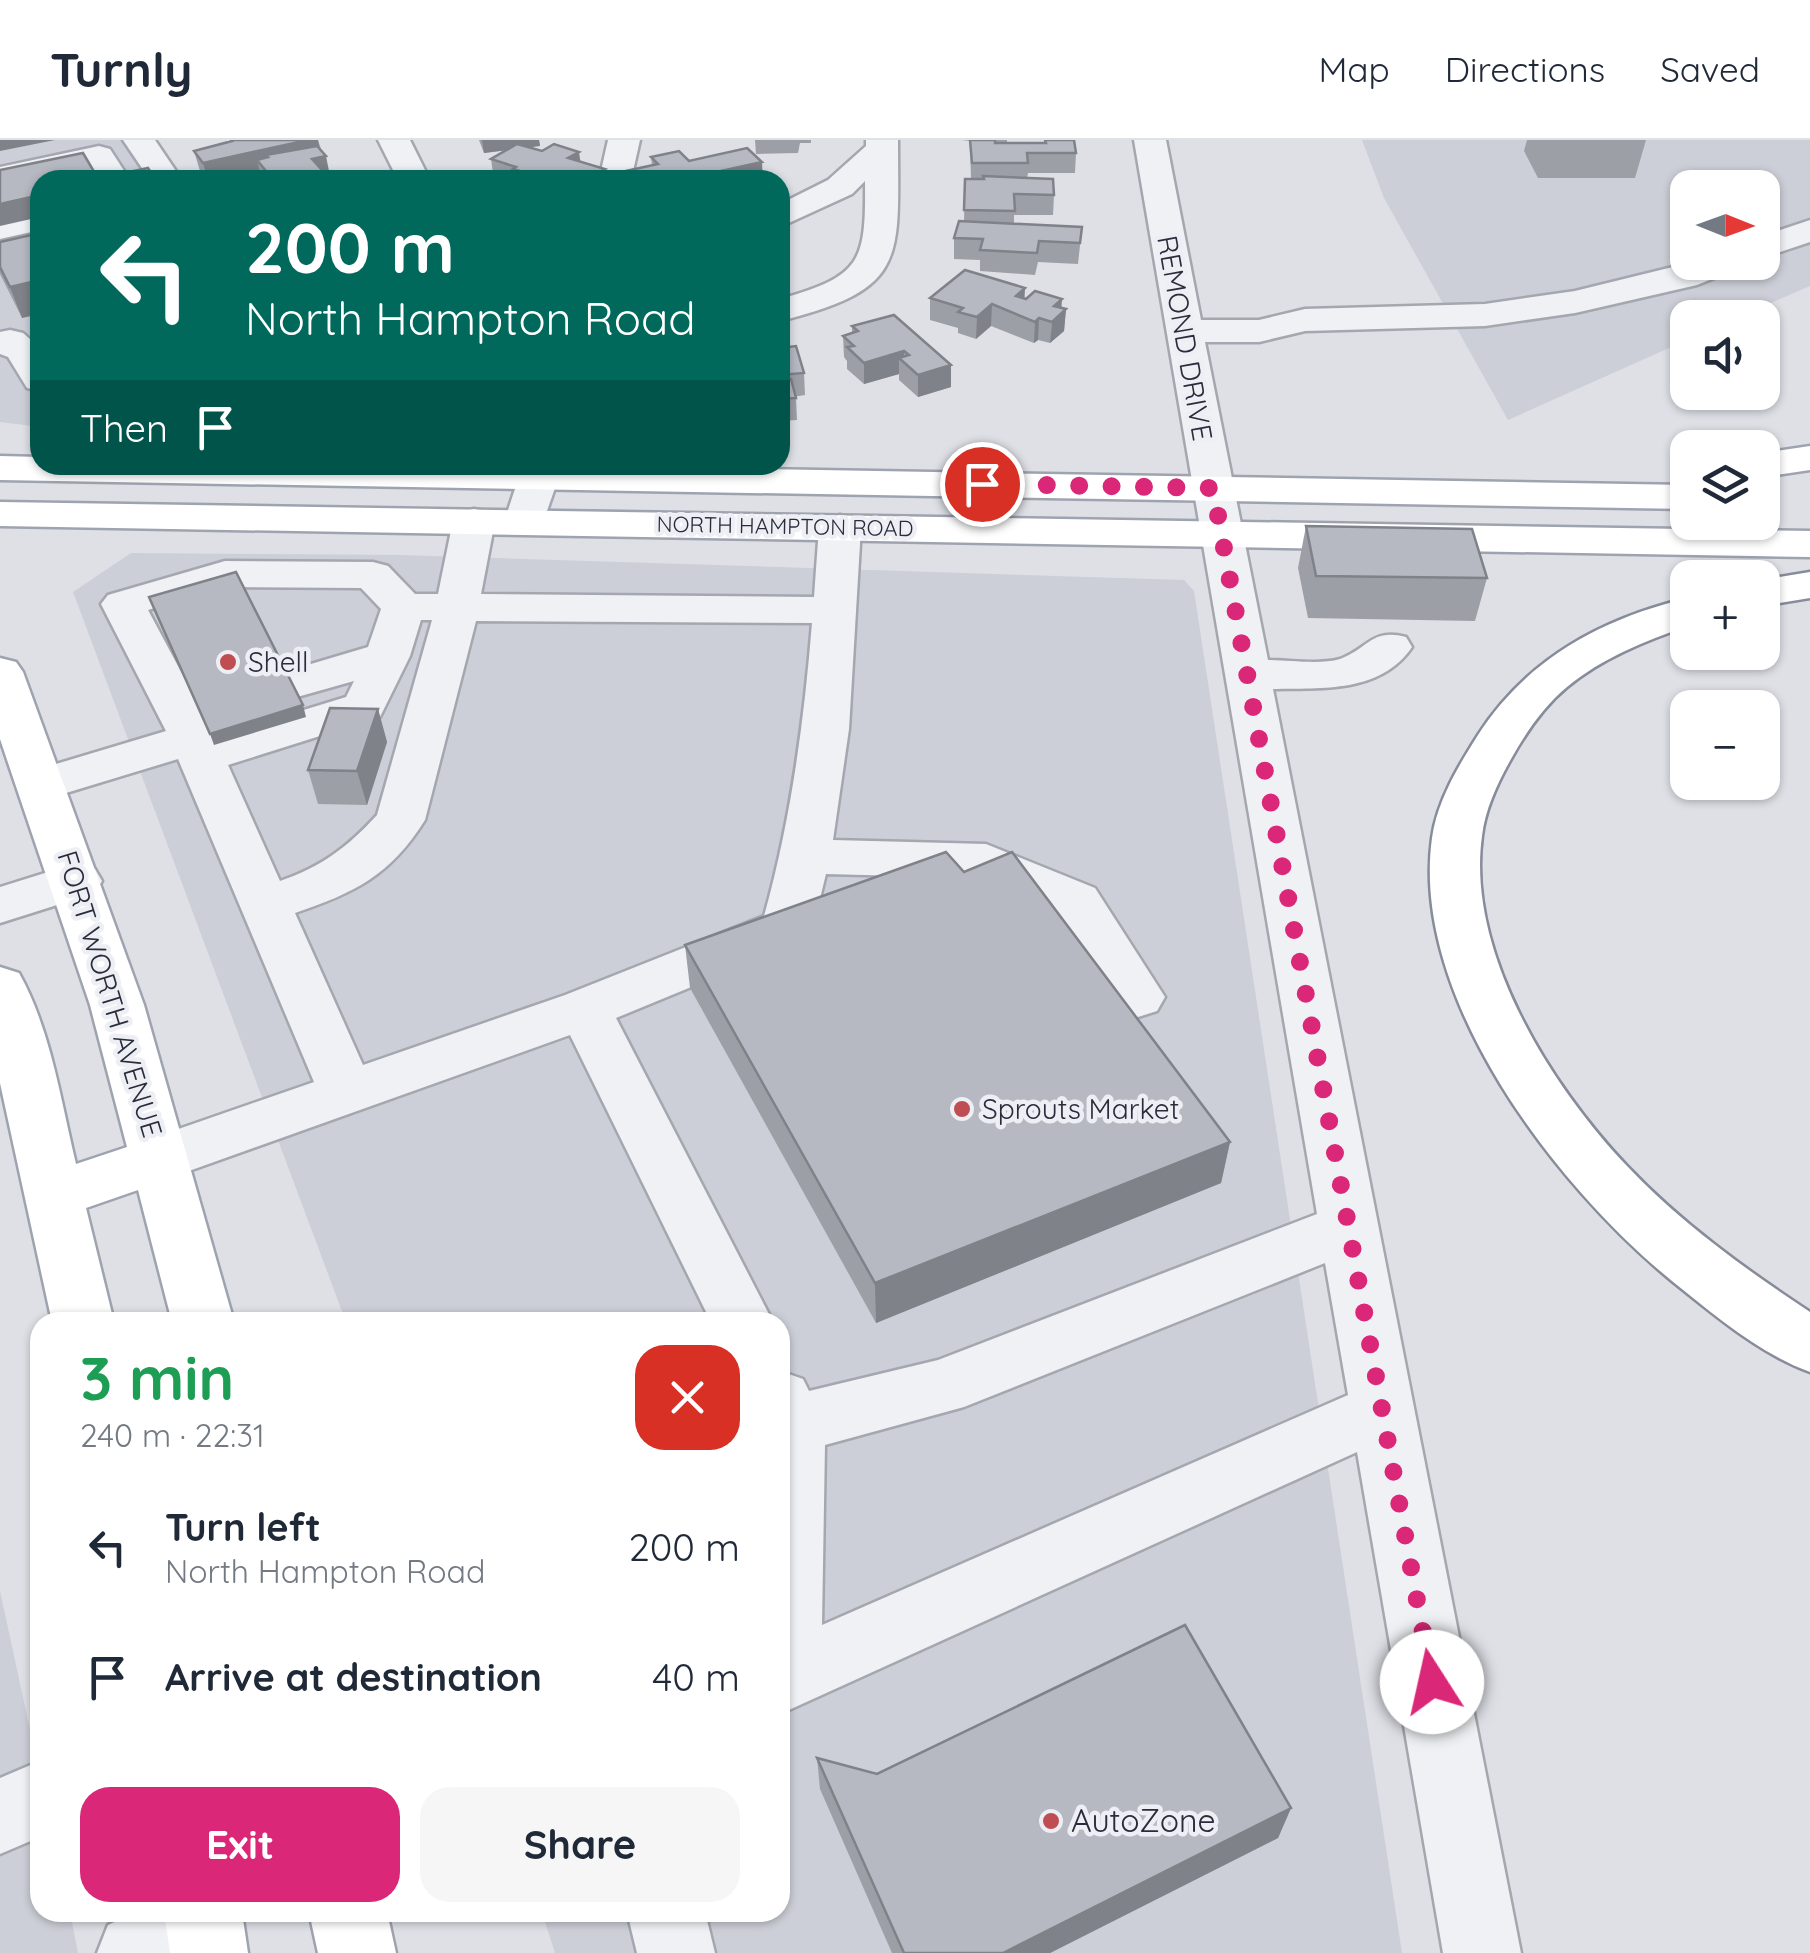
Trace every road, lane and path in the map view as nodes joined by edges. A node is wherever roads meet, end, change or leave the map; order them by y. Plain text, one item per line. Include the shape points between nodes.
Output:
1 (138, 140) edge
2 (394, 140) edge
3 (624, 140) edge
4 (1150, 140) edge
5 (882, 145) edge
6 (159, 170) edge
7 (409, 170) edge
8 (616, 170) edge
9 (30, 174) edge
10 (0, 177) edge
11 (790, 212) edge
12 (30, 222) edge
13 (0, 229) edge
14 (1810, 230) edge
15 (1780, 241) edge
16 (30, 255) edge
17 (0, 262) edge
18 (1670, 279) edge
19 (790, 307) edge
20 (1182, 320) junction
21 (0, 343) edge
22 (30, 362) edge
23 (1810, 458) edge
24 (1780, 462) edge
25 (0, 468) edge
26 (30, 468) edge
27 (1670, 472) edge
28 (540, 475) edge
29 (610, 475) edge
30 (1376, 494) junction
31 (1670, 497) edge
32 (1217, 510) junction
33 (0, 514) edge
34 (474, 522) junction
35 (525, 522) junction
36 (840, 527) junction
37 (1810, 544) edge
38 (1810, 585) edge
39 (1780, 590) edge
40 (388, 591) junction
41 (457, 608) junction
42 (835, 610) junction
43 (254, 612) edge
44 (1670, 618) edge
45 (1390, 647) dead end
46 (388, 656) junction
47 (0, 672) edge
48 (1247, 675) junction
49 (290, 685) edge
50 (195, 732) junction
51 (42, 784) junction
52 (806, 856) junction
53 (76, 880) junction
54 (268, 904) junction
55 (0, 905) edge
56 (0, 987) edge
57 (1138, 997) dead end
58 (584, 1010) junction
59 (347, 1093) junction
60 (161, 1158) junction
61 (56, 1195) junction
62 (1348, 1228) junction
63 (81, 1312) edge
64 (200, 1312) edge
65 (737, 1312) edge
66 (1810, 1346) edge
67 (1382, 1410) junction
68 (790, 1446) edge
69 (790, 1675) edge
70 (30, 1803) edge
71 (0, 1817) edge
72 (350, 1922) edge
73 (668, 1922) edge
74 (205, 1929) edge
75 (136, 1953) edge
76 (358, 1953) edge
77 (676, 1953) edge
78 (1482, 1953) edge

1 - 6 street
2 - 7 street
3 - 8 street
4 - 20 street, REMOND DRIVE
5 - 11 street via 840,187
5 - 19 street via 879,255 870,274
9 - 10 street
12 - 13 street
14 - 15 street
16 - 17 street
18 - 20 street via 1484,315 1305,320 1259,331
20 - 32 street, REMOND DRIVE
21 - 22 street via 10,341
23 - 24 main road
25 - 26 main road, NORTH HAMPTON ROAD
27 - 30 main road
28 - 35 street
29 - 32 main road, NORTH HAMPTON ROAD
30 - 31 main road, NORTH HAMPTON ROAD
30 - 32 main road, NORTH HAMPTON ROAD
32 - 36 main road, NORTH HAMPTON ROAD
32 - 37 main road, NORTH HAMPTON ROAD
32 - 48 street, REMOND DRIVE
33 - 34 main road, NORTH HAMPTON ROAD
34 - 35 main road, NORTH HAMPTON ROAD
34 - 41 street
35 - 36 main road, NORTH HAMPTON ROAD
36 - 42 street
38 - 39 main road
40 - 41 street
40 - 43 street
40 - 46 street
40 - 50 street via 225,574 123,604 156,642
41 - 42 street
41 - 54 street via 400,820 335,881
42 - 52 street via 819,790
44 - 66 main road via 1602,645 1551,678 1512,720 1480,770 1457,833 1457,903 1472,966 1508,1046 1554,1121 1638,1216 1729,1293
45 - 48 street via 1349,674
46 - 49 street
46 - 50 street via 364,707
47 - 51 main road, FORT WORTH AVENUE
48 - 62 street, REMOND DRIVE
50 - 51 street
50 - 54 street
51 - 53 main road, FORT WORTH AVENUE
52 - 57 street via 986,861 1078,901
52 - 58 street via 787,927
53 - 55 street
53 - 60 main road, FORT WORTH AVENUE
54 - 59 street
56 - 61 main road
58 - 59 street
58 - 65 street
59 - 60 street
60 - 61 main road
60 - 64 main road, FORT WORTH AVENUE
61 - 63 main road
62 - 67 street, REMOND DRIVE
62 - 68 street
67 - 69 street
67 - 78 street, REMOND DRIVE
70 - 71 street
72 - 76 main road
73 - 77 street
74 - 75 street

